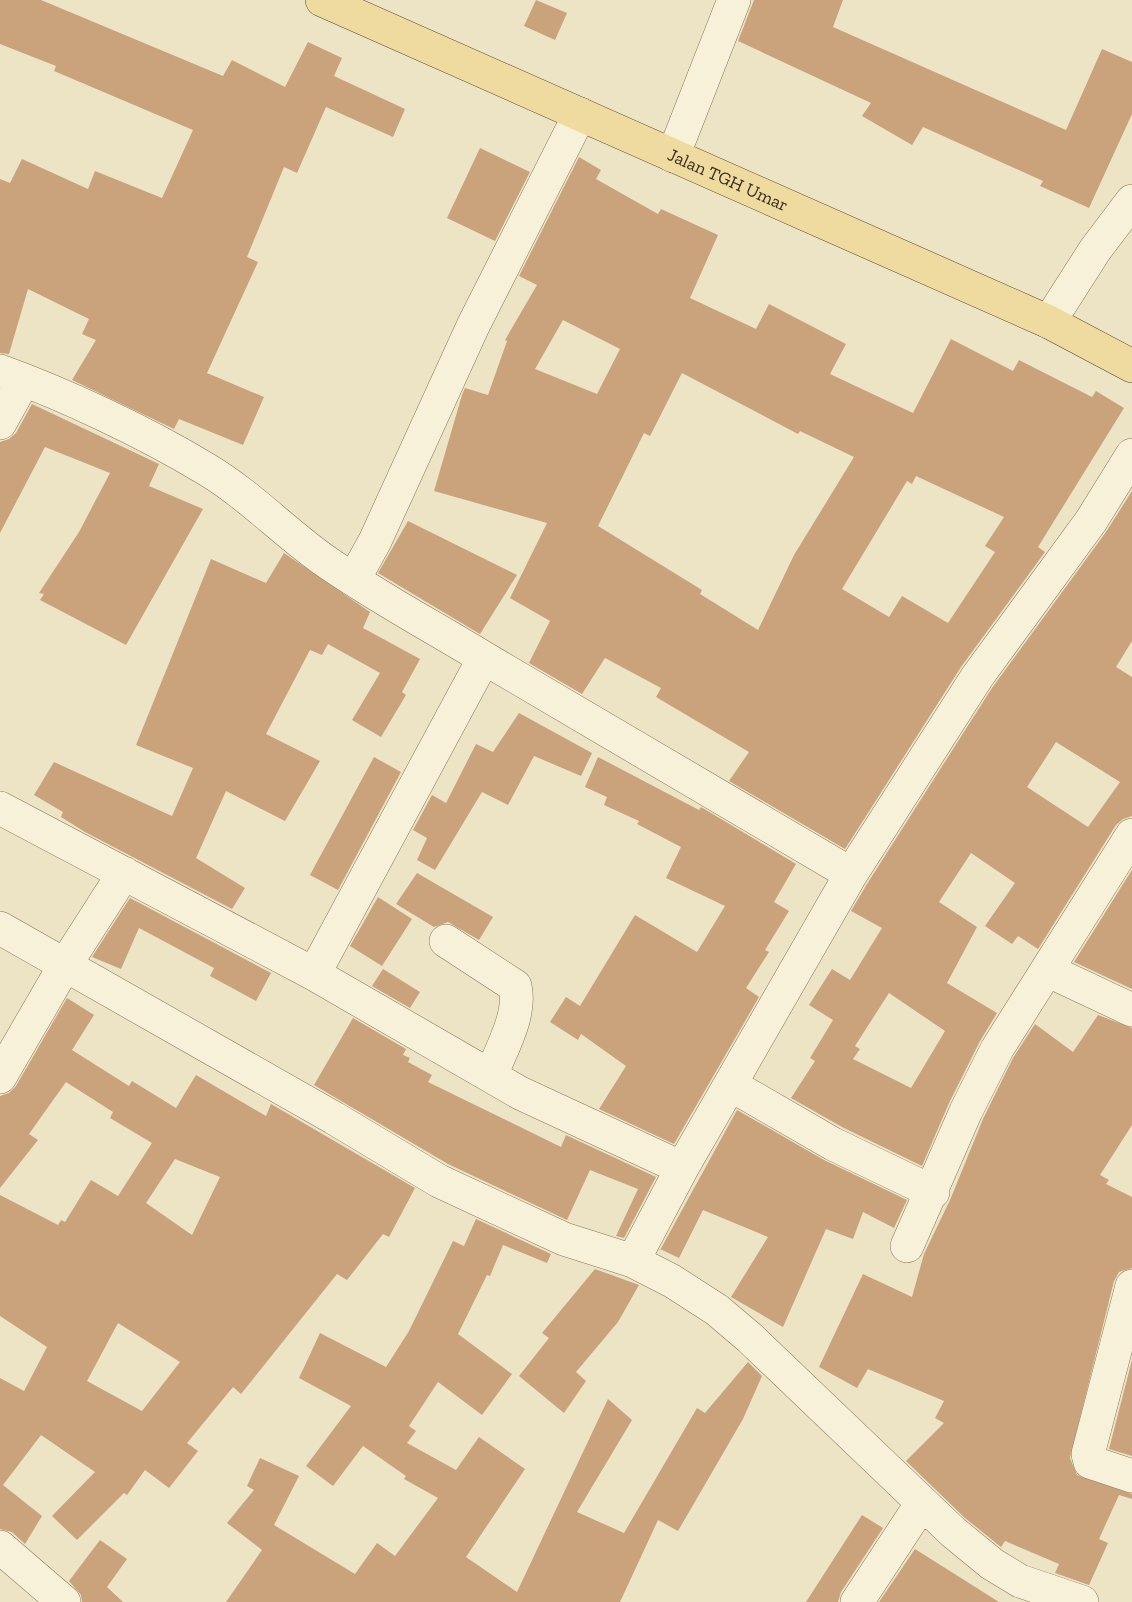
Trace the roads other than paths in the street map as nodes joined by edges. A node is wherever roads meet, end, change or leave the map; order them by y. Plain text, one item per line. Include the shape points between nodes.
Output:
1 (322, 0) edge
2 (734, 0) edge
3 (580, 114) junction
4 (673, 156) junction
5 (1132, 201) edge
6 (1049, 322) junction
7 (1132, 366) edge
8 (12, 375) edge
9 (0, 423) edge
10 (1132, 455) edge
11 (354, 579) junction
12 (484, 658) junction
13 (0, 808) edge
14 (1132, 835) edge
15 (124, 873) junction
16 (851, 874) junction
17 (0, 928) edge
18 (446, 941) dead end
19 (65, 965) junction
20 (1047, 970) junction
21 (314, 974) junction
22 (1132, 1010) edge
23 (490, 1076) junction
24 (0, 1077) edge
25 (731, 1085) junction
26 (682, 1168) junction
27 (933, 1192) junction
28 (907, 1246) dead end
29 (633, 1261) junction
30 (1132, 1286) edge
31 (1132, 1476) edge
32 (922, 1503) junction
33 (0, 1546) edge
34 (1007, 1589) edge
35 (64, 1602) edge
36 (857, 1602) edge
37 (1082, 1602) edge

1 - 3 main road, Jalan TGH Umar
2 - 4 street
3 - 4 main road, Jalan TGH Umar
3 - 11 street via 473,326
4 - 6 main road, Jalan TGH Umar
5 - 6 street
6 - 7 main road, Jalan TGH Umar
8 - 9 street
8 - 11 street via 206,469
10 - 16 street via 1091,521 971,686
11 - 12 street
12 - 16 street
12 - 21 street
13 - 15 street
14 - 20 street
15 - 19 street
15 - 21 street
16 - 25 street
17 - 19 street
18 - 23 street via 515,986 518,995 513,1019
19 - 24 street
19 - 29 street via 438,1181 564,1239
20 - 22 street
20 - 27 street via 997,1049
21 - 23 street
23 - 26 street
25 - 26 street
25 - 27 street via 833,1144
26 - 29 street
27 - 28 street
29 - 32 street via 717,1310
30 - 31 street via 1088,1459 1097,1466
32 - 34 street
32 - 36 street
33 - 35 street
34 - 37 street

